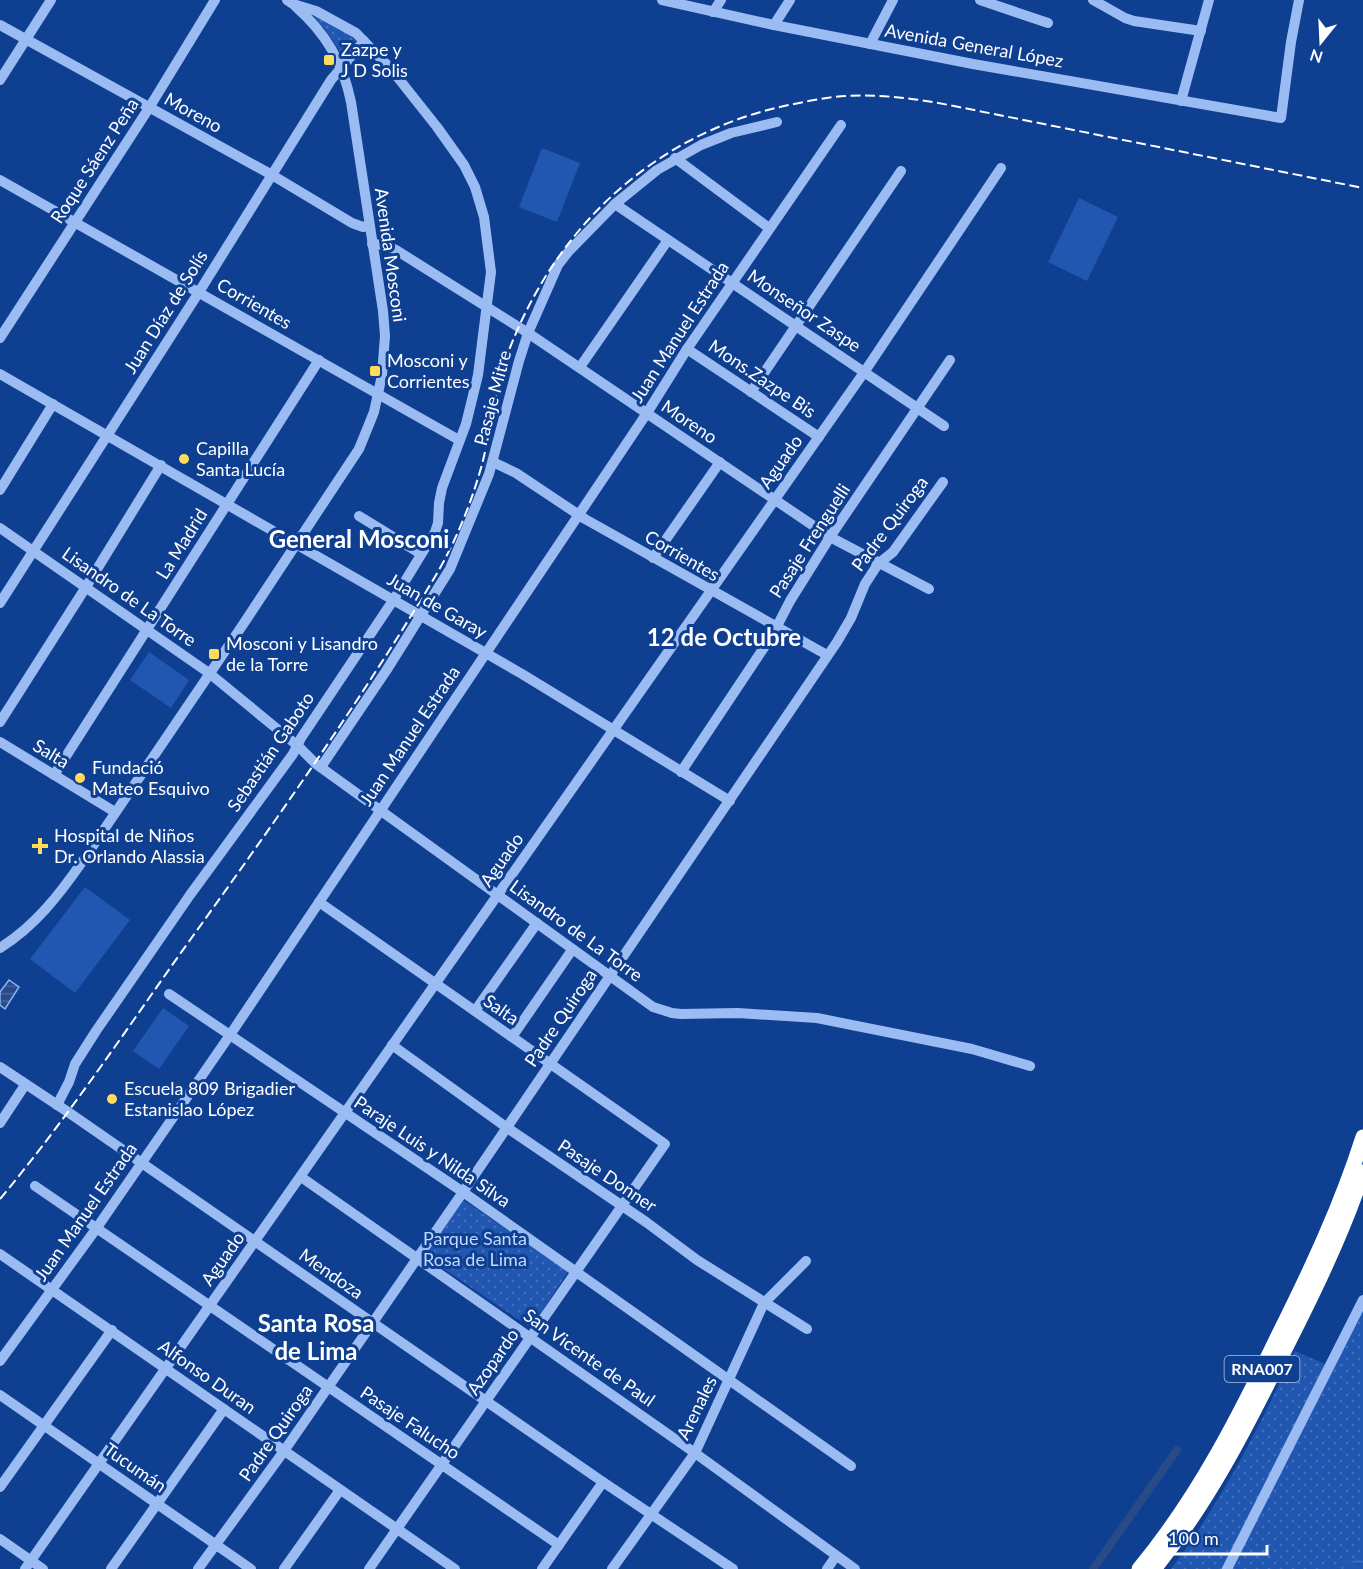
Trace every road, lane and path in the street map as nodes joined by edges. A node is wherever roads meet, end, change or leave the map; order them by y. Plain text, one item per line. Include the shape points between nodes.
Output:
1 (51, 0) edge
2 (215, 0) edge
3 (662, 0) edge
4 (721, 0) edge
5 (790, 0) edge
6 (893, 0) edge
7 (980, 0) edge
8 (1093, 0) edge
9 (1209, 0) edge
10 (1299, 0) edge
11 (290, 2) edge
12 (713, 12) junction
13 (1048, 23) dead end
14 (0, 25) edge
15 (774, 25) junction
16 (1201, 31) junction
17 (26, 40) junction
18 (363, 41) junction
19 (870, 44) junction
20 (342, 68) junction
21 (0, 80) edge
22 (1181, 101) junction
23 (149, 108) junction
24 (777, 122) dead end
25 (841, 125) dead end
26 (675, 158) junction
27 (1001, 168) dead end
28 (901, 171) dead end
29 (272, 175) junction
30 (0, 180) edge
31 (615, 204) junction
32 (75, 221) junction
33 (369, 226) junction
34 (769, 228) junction
35 (668, 240) junction
36 (372, 244) junction
37 (732, 283) junction
38 (199, 292) junction
39 (486, 306) junction
40 (796, 325) junction
41 (528, 333) junction
42 (0, 338) edge
43 (687, 349) junction
44 (319, 360) junction
45 (950, 360) dead end
46 (580, 367) junction
47 (865, 371) junction
48 (0, 374) edge
49 (751, 392) junction
50 (379, 395) junction
51 (53, 404) junction
52 (917, 408) junction
53 (647, 413) junction
54 (944, 426) dead end
55 (107, 435) junction
56 (819, 437) junction
57 (459, 441) junction
58 (493, 462) junction
59 (720, 462) junction
60 (161, 465) junction
61 (943, 482) dead end
62 (0, 490) edge
63 (774, 500) junction
64 (227, 504) junction
65 (578, 514) junction
66 (358, 516) dead end
67 (0, 528) edge
68 (830, 537) junction
69 (296, 544) junction
70 (33, 551) junction
71 (421, 554) junction
72 (652, 558) junction
73 (878, 564) junction
74 (86, 587) junction
75 (929, 589) dead end
76 (711, 591) junction
77 (394, 599) junction
78 (0, 603) edge
79 (421, 616) junction
80 (777, 626) junction
81 (148, 630) junction
82 (486, 654) junction
83 (827, 655) junction
84 (209, 673) junction
85 (0, 722) edge
86 (613, 730) junction
87 (0, 742) edge
88 (298, 746) junction
89 (321, 767) junction
90 (681, 772) junction
91 (54, 775) junction
92 (730, 801) junction
93 (380, 810) junction
94 (115, 812) junction
95 (497, 895) junction
96 (319, 902) junction
97 (537, 923) junction
98 (0, 948) edge
99 (572, 950) junction
100 (609, 977) junction
101 (435, 984) junction
102 (169, 994) dead end
103 (475, 1011) junction
104 (230, 1035) junction
105 (512, 1037) junction
106 (393, 1045) junction
107 (550, 1064) junction
108 (1030, 1066) dead end
109 (0, 1067) edge
110 (25, 1085) junction
111 (57, 1105) junction
112 (345, 1113) junction
113 (0, 1123) edge
114 (506, 1127) junction
115 (1363, 1137) edge
116 (665, 1144) joint
117 (140, 1163) junction
118 (1363, 1172) edge
119 (301, 1177) junction
120 (35, 1186) dead end
121 (463, 1192) junction
122 (622, 1205) junction
123 (96, 1228) junction
124 (255, 1242) junction
125 (1, 1258) edge
126 (418, 1258) junction
127 (807, 1261) dead end
128 (576, 1271) junction
129 (52, 1290) junction
130 (1363, 1300) edge
131 (764, 1303) junction
132 (210, 1307) junction
133 (373, 1323) junction
134 (807, 1329) dead end
135 (112, 1330) junction
136 (530, 1337) junction
137 (0, 1361) edge
138 (166, 1369) junction
139 (729, 1380) junction
140 (328, 1388) junction
141 (0, 1395) edge
142 (486, 1401) junction
143 (224, 1409) junction
144 (45, 1425) junction
145 (284, 1451) junction
146 (695, 1453) junction
147 (100, 1463) junction
148 (441, 1465) junction
149 (851, 1466) dead end
150 (603, 1482) junction
151 (0, 1487) edge
152 (340, 1490) junction
153 (157, 1504) junction
154 (651, 1514) junction
155 (397, 1529) junction
156 (0, 1539) edge
157 (216, 1545) junction
158 (558, 1545) junction
159 (836, 1556) junction
160 (28, 1565) edge
161 (448, 1567) edge
162 (43, 1569) edge
163 (111, 1569) edge
164 (198, 1569) edge
165 (252, 1569) edge
166 (284, 1569) edge
167 (369, 1569) edge
168 (542, 1569) edge
169 (612, 1569) edge
170 (733, 1569) edge
171 (827, 1569) edge
172 (855, 1569) edge
173 (1139, 1569) edge
174 (1154, 1569) edge
175 (1227, 1569) edge

1 - 17 street
2 - 23 street, Roque Sáenz Peña
3 - 12 street, Avenida General López
4 - 12 street
5 - 15 street
6 - 19 street
7 - 13 street
8 - 16 street via 1134,21
9 - 16 street
10 - 22 street, Avenida General López via 1281,118
11 - 18 street, Sebastián Gaboto via 345,26
11 - 20 street, Avenida Mosconi via 323,34
12 - 15 street, Avenida General López
14 - 17 street, Moreno
15 - 19 street, Avenida General López
16 - 22 street
17 - 21 street
17 - 23 street, Moreno
18 - 20 street, Juan Díaz de Solís
18 - 39 street, Sebastián Gaboto via 437,127 475,187 484,217 491,272
19 - 22 street, Avenida General López
20 - 29 street, Juan Díaz de Solís
20 - 33 street, Avenida Mosconi via 351,102
23 - 29 street, Moreno
23 - 32 street, Roque Sáenz Peña
24 - 26 street, Pasaje Mitre via 730,133
25 - 34 street, Juan Manuel Estrada
26 - 31 street, Pasaje Mitre
26 - 34 street
27 - 47 street, Aguado
28 - 40 street
29 - 33 street, Moreno via 352,223
29 - 38 street, Juan Díaz de Solís
30 - 32 street, Corrientes
31 - 35 street, Monseñor Zaspe
31 - 41 street, Pasaje Mitre via 558,266
32 - 38 street, Corrientes
32 - 42 street, Roque Sáenz Peña
33 - 36 street, Avenida Mosconi
34 - 37 street, Juan Manuel Estrada
35 - 37 street, Monseñor Zaspe
35 - 46 street
36 - 39 street, Moreno via 396,250
36 - 50 street, Avenida Mosconi via 385,336
37 - 40 street, Monseñor Zaspe
37 - 43 street, Juan Manuel Estrada
38 - 44 street, Corrientes
38 - 55 street, Juan Díaz de Solís
39 - 41 street, Moreno
39 - 57 street, Sebastián Gaboto via 476,383
40 - 47 street, Monseñor Zaspe
40 - 49 street
41 - 46 street, Moreno
41 - 58 street, Pasaje Mitre
43 - 49 street, Mons.Zazpe Bis
43 - 53 street, Juan Manuel Estrada
44 - 50 street, Corrientes
44 - 64 street, La Madrid
45 - 52 street, Pasaje Frenguelli
46 - 53 street, Moreno
47 - 52 street, Monseñor Zaspe
47 - 56 street, Aguado
48 - 51 street, Juan de Garay
49 - 56 street, Mons.Zazpe Bis
50 - 57 street, Corrientes
50 - 69 street, Avenida Mosconi via 359,449
51 - 55 street, Juan de Garay
51 - 62 street
52 - 54 street, Monseñor Zaspe
52 - 68 street, Pasaje Frenguelli
53 - 59 street, Moreno
53 - 65 street, Juan Manuel Estrada
55 - 60 street, Juan de Garay
55 - 70 street, Juan Díaz de Solís
56 - 63 street, Aguado
57 - 71 street, Sebastián Gaboto via 442,488 438,523
58 - 65 street, Corrientes
58 - 79 street, Pasaje Mitre via 458,554
59 - 63 street, Moreno
59 - 72 street
60 - 64 street, Juan de Garay
60 - 74 street
61 - 73 street, Padre Quiroga via 893,552
63 - 68 street, Moreno
63 - 76 street, Aguado
64 - 69 street, Juan de Garay
64 - 81 street, La Madrid
65 - 72 street, Corrientes
65 - 82 street, Juan Manuel Estrada
66 - 71 street
67 - 70 street, Lisandro de La Torre
68 - 73 street, Moreno
68 - 80 street, Pasaje Frenguelli
69 - 77 street, Juan de Garay
69 - 84 street, Avenida Mosconi
70 - 74 street, Lisandro de La Torre
70 - 78 street, Juan Díaz de Solís
71 - 77 street, Sebastián Gaboto
72 - 76 street, Corrientes
73 - 75 street, Moreno
73 - 83 street, Padre Quiroga
74 - 81 street, Lisandro de La Torre
74 - 85 street
76 - 80 street, Corrientes
76 - 86 street, Aguado
77 - 79 street, Juan de Garay
77 - 88 street, Sebastián Gaboto
79 - 82 street, Juan de Garay
79 - 89 street, Pasaje Mitre
80 - 83 street, Corrientes
80 - 90 street, Pasaje Frenguelli
81 - 84 street, Lisandro de La Torre
81 - 91 street, La Madrid
82 - 86 street, Juan de Garay
82 - 93 street, Juan Manuel Estrada
83 - 92 street, Padre Quiroga
84 - 88 street, Lisandro de La Torre
84 - 94 street, Avenida Mosconi
86 - 90 street, Juan de Garay
86 - 95 street, Aguado
87 - 91 street, Salta
88 - 89 street, Lisandro de La Torre
88 - 111 street, Sebastián Gaboto via 96,1031 75,1064
89 - 93 street, Lisandro de La Torre
90 - 92 street, Juan de Garay
91 - 94 street, Salta
92 - 100 street, Padre Quiroga
93 - 95 street, Lisandro de La Torre
93 - 96 street, Juan Manuel Estrada
94 - 98 street, Avenida Mosconi via 51,904 35,922
95 - 97 street, Lisandro de La Torre
95 - 101 street, Aguado
96 - 101 street, Salta
96 - 104 street, Juan Manuel Estrada
97 - 99 street, Lisandro de La Torre
97 - 103 street
99 - 100 street, Lisandro de La Torre
99 - 105 street
100 - 107 street, Padre Quiroga
100 - 108 street, Lisandro de La Torre via 653,1007 672,1013 817,1018 972,1049
101 - 103 street, Salta
101 - 106 street, Aguado
102 - 104 street, Paraje Luis y Nilda Silva
103 - 105 street, Salta
104 - 112 street, Paraje Luis y Nilda Silva
104 - 117 street, Juan Manuel Estrada
105 - 107 street, Salta
106 - 112 street, Aguado
106 - 114 street, Pasaje Donner
107 - 114 street, Padre Quiroga
107 - 116 street, Salta
109 - 110 street, Mendoza
110 - 111 street, Mendoza
110 - 113 street
111 - 117 street, Mendoza
112 - 119 street, Aguado
112 - 121 street, Paraje Luis y Nilda Silva
114 - 121 street, Padre Quiroga
114 - 122 street, Pasaje Donner
115 - 173 highway, RNA007 via 1322,1245 1234,1425 1191,1499
116 - 122 street, Azopardo
117 - 123 street, Juan Manuel Estrada
117 - 124 street, Mendoza
118 - 174 highway, RNA007 via 1314,1288 1239,1438 1200,1505
119 - 124 street, Aguado
119 - 126 street, San Vicente de Paul
120 - 123 street, Pasaje Falucho
121 - 126 street, Padre Quiroga
121 - 128 street, Paraje Luis y Nilda Silva
122 - 128 street, Azopardo
122 - 131 street, Pasaje Donner
123 - 129 street, Juan Manuel Estrada
123 - 132 street, Pasaje Falucho
124 - 132 street, Aguado
124 - 133 street, Mendoza
125 - 129 street, Alfonso Duran
126 - 133 street, Padre Quiroga
126 - 136 street, San Vicente de Paul
127 - 131 street, Arenales
128 - 136 street, Azopardo
128 - 139 street, Paraje Luis y Nilda Silva
129 - 135 street, Alfonso Duran
129 - 137 street, Juan Manuel Estrada
130 - 175 street
131 - 134 street, Pasaje Donner
131 - 139 street, Arenales
132 - 138 street, Aguado
132 - 140 street, Pasaje Falucho
133 - 140 street, Padre Quiroga
133 - 142 street, Mendoza
135 - 138 street, Alfonso Duran
135 - 144 street
136 - 142 street, Azopardo
136 - 146 street, San Vicente de Paul
138 - 143 street, Alfonso Duran
138 - 147 street, Aguado
139 - 146 street, Arenales
139 - 149 street, Paraje Luis y Nilda Silva
140 - 145 street, Padre Quiroga
140 - 148 street, Pasaje Falucho
141 - 144 street, Tucumán
142 - 148 street, Azopardo
142 - 150 street, Mendoza
143 - 145 street, Alfonso Duran
143 - 153 street
144 - 147 street, Tucumán
144 - 151 street
145 - 152 street, Alfonso Duran
145 - 157 street, Padre Quiroga
146 - 154 street, Arenales
146 - 159 street, San Vicente de Paul
147 - 153 street, Tucumán
147 - 160 street, Aguado
148 - 155 street, Azopardo
148 - 158 street, Pasaje Falucho
150 - 154 street, Mendoza
150 - 158 street
152 - 155 street, Alfonso Duran
152 - 166 street
153 - 157 street, Tucumán
153 - 163 street
154 - 169 street, Arenales
154 - 170 street, Mendoza
155 - 161 street, Alfonso Duran
155 - 167 street, Azopardo
156 - 160 street
157 - 164 street, Padre Quiroga
157 - 165 street, Tucumán
158 - 168 street
159 - 171 street
159 - 172 street, San Vicente de Paul
160 - 162 street

